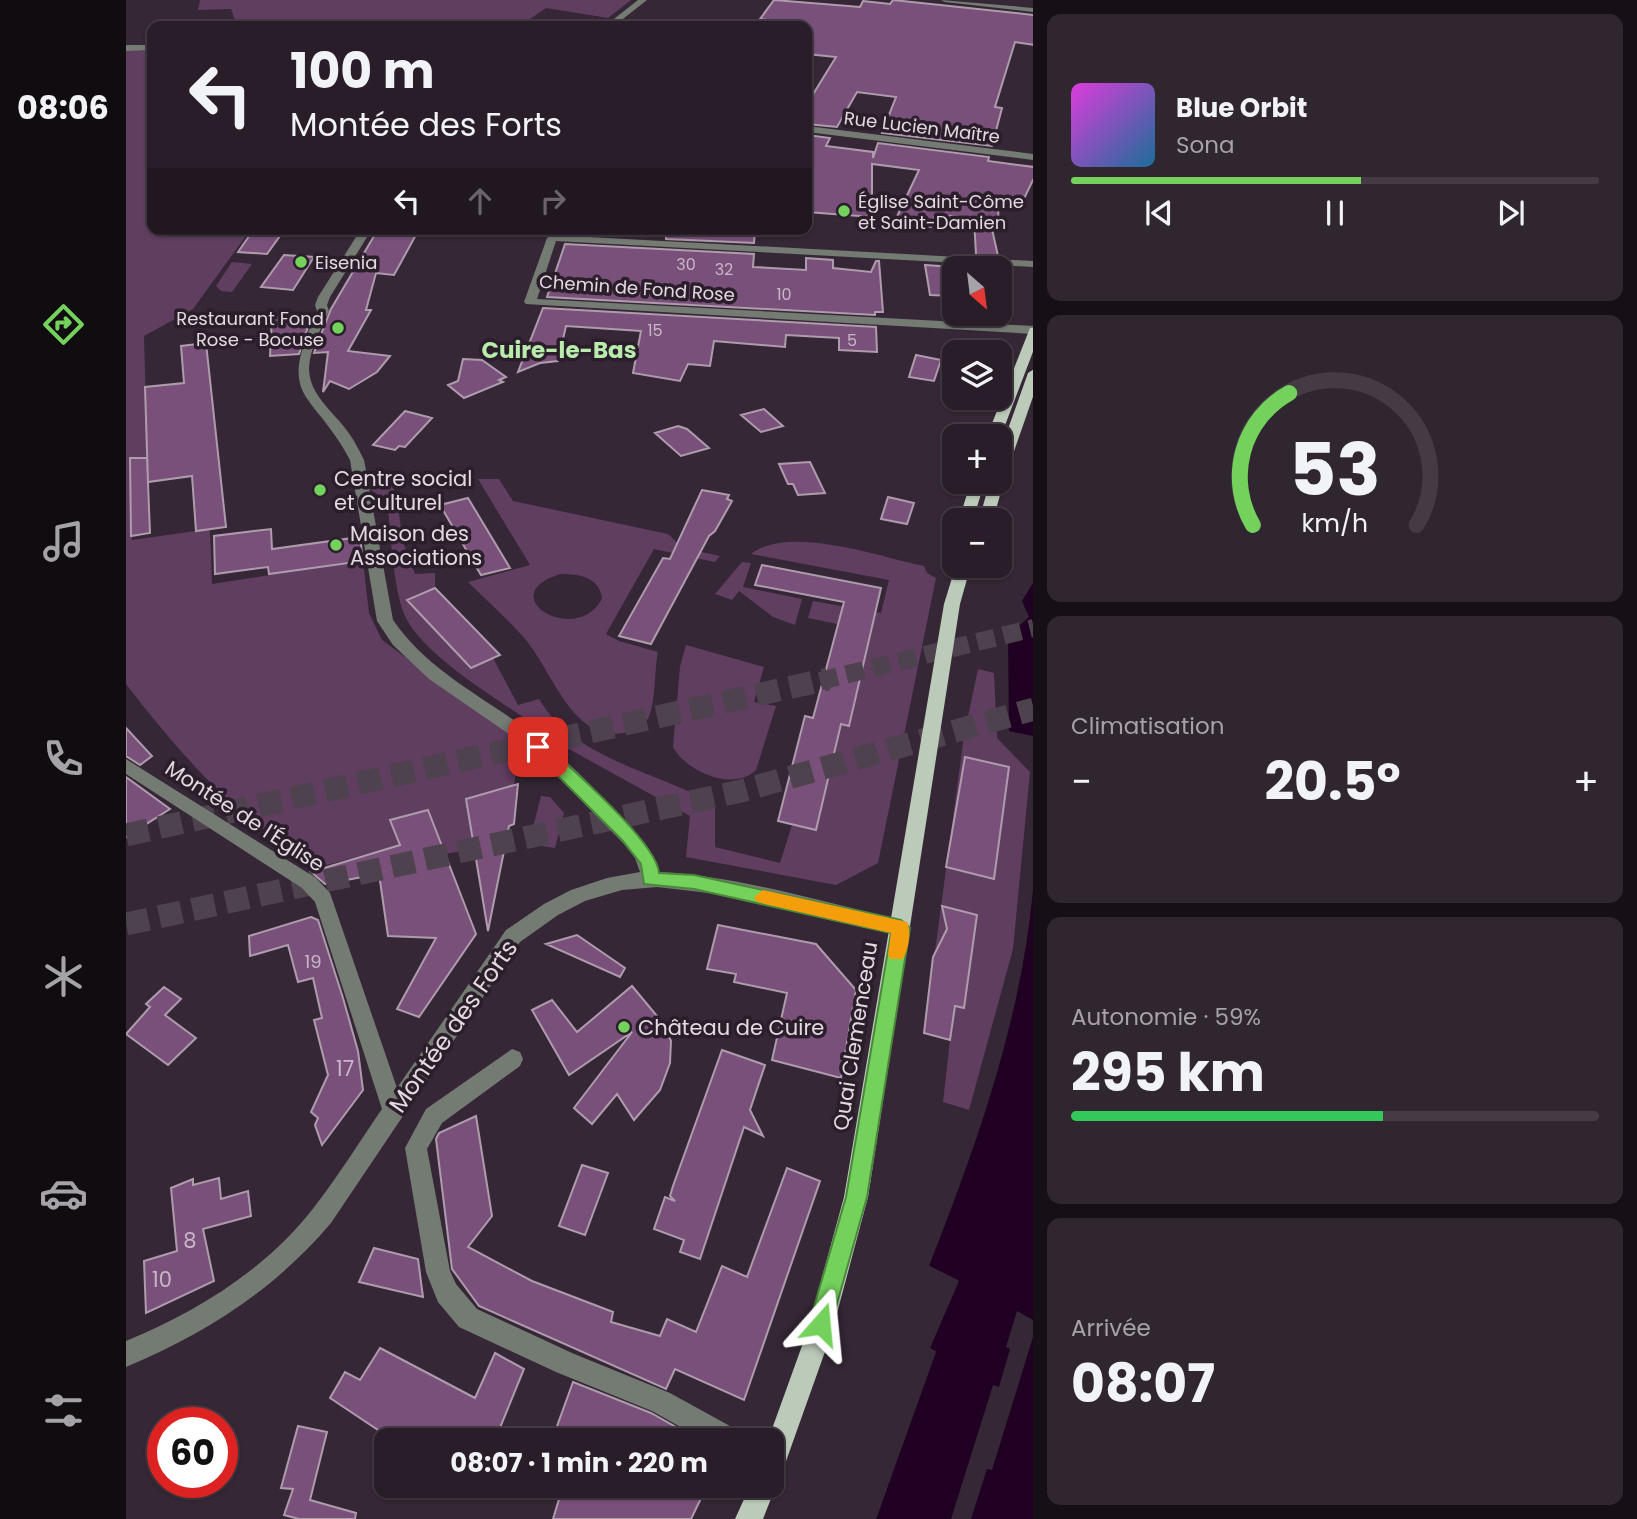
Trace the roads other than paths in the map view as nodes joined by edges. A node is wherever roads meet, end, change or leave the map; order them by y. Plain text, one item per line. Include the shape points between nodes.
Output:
1 (643, 0) edge
2 (945, 0) edge
3 (1033, 10) edge
4 (616, 21) edge
5 (126, 48) edge
6 (147, 48) edge
7 (812, 130) edge
8 (1033, 157) edge
9 (363, 235) edge
10 (1033, 264) edge
11 (1033, 330) edge
12 (1033, 373) edge
13 (1012, 387) joint
14 (1027, 390) junction
15 (1012, 408) edge
16 (1020, 410) junction
17 (1012, 433) edge
18 (959, 578) edge
19 (126, 765) edge
20 (650, 879) junction
21 (901, 928) junction
22 (512, 1059) dead end
23 (394, 1111) junction
24 (126, 1354) edge
25 (708, 1428) edge
26 (784, 1435) edge
27 (758, 1498) edge
28 (749, 1519) edge

1 - 4 street
2 - 3 street
5 - 6 street
7 - 8 street, Rue Lucien Maître
9 - 20 street via 321,305 323,311 303,358 305,390 345,436 357,460 385,621 393,636 424,665 538,747 628,836 649,862
10 - 11 street, Chemin de Fond Rose via 552,238 530,302
11 - 13 main road
12 - 14 main road
13 - 14 main road
14 - 16 main road
15 - 16 main road
16 - 17 main road
18 - 21 main road, Quai Clemenceau
19 - 23 street, Montée de l'Église via 309,883 323,898
20 - 21 street, Montée des Forts via 694,882
20 - 23 street, Montée des Forts via 623,881 562,902 513,936
21 - 26 main road, Quai Clemenceau via 859,1186
22 - 25 street via 434,1116 416,1148 438,1272 447,1293 468,1318 661,1402
23 - 24 street, Montée des Forts via 323,1215 267,1275 229,1302
27 - 28 main road

